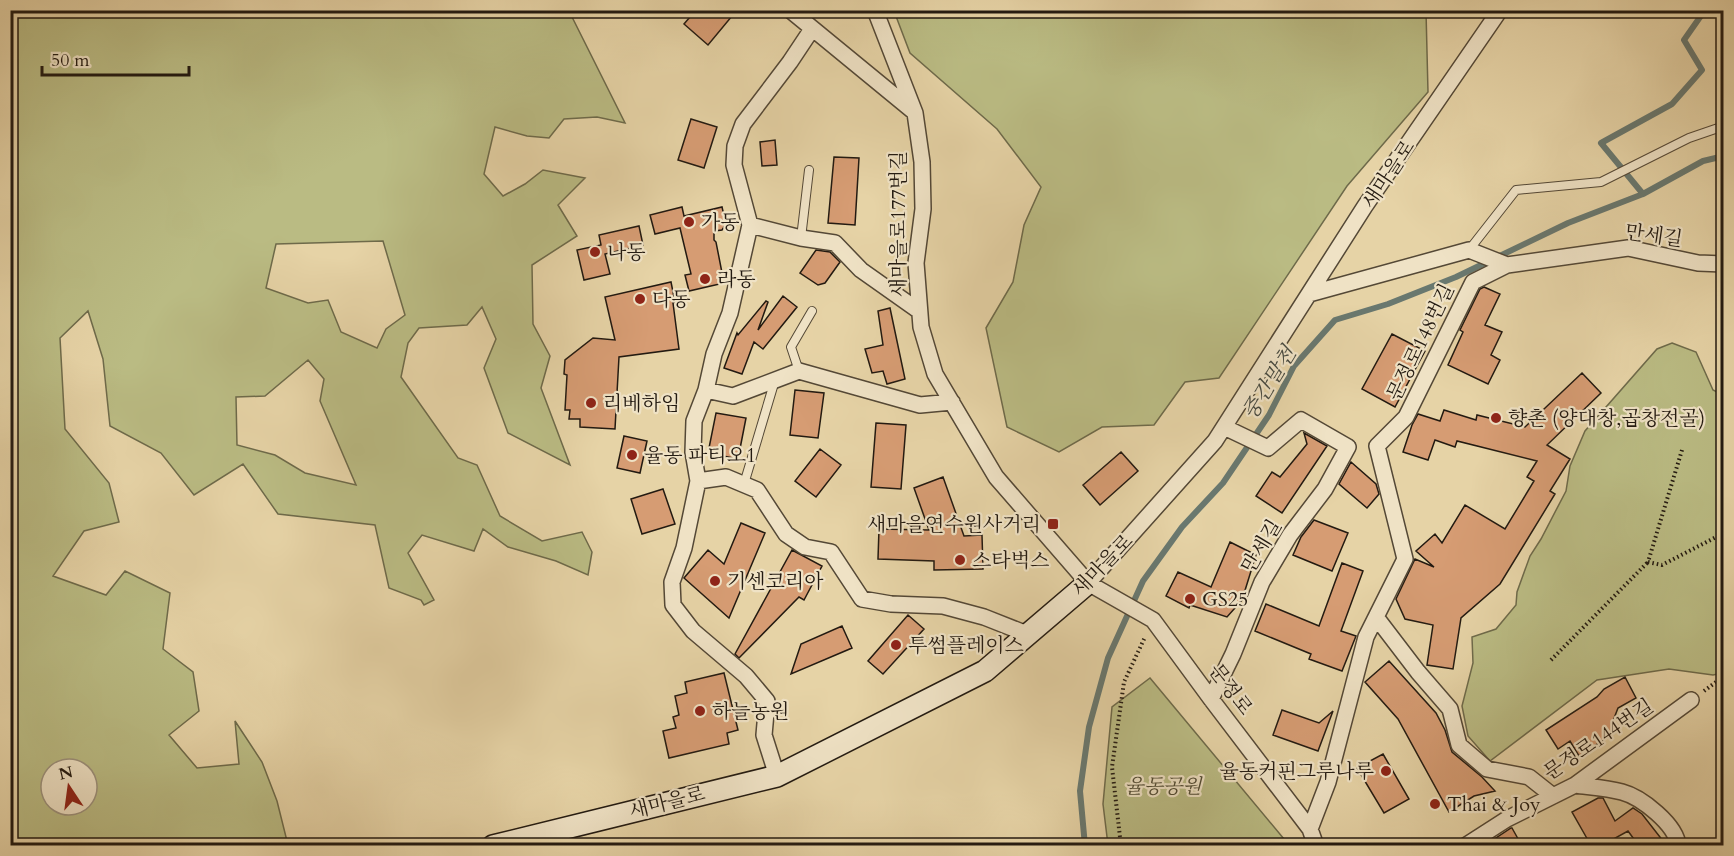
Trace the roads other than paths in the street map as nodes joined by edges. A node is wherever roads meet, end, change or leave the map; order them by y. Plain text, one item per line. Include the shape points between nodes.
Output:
1 (790, 10) edge
2 (875, 10) edge
3 (1500, 10) edge
4 (812, 29) junction
5 (915, 113) junction
6 (1724, 126) edge
7 (809, 170) dead end
8 (750, 225) junction
9 (801, 237) junction
10 (1469, 250) junction
11 (1724, 264) edge
12 (1508, 265) junction
13 (1308, 294) junction
14 (919, 311) junction
15 (812, 312) dead end
16 (799, 371) junction
17 (775, 378) junction
18 (706, 390) junction
19 (952, 402) junction
20 (1224, 427) junction
21 (1377, 446) junction
22 (1348, 447) junction
23 (698, 481) junction
24 (744, 484) junction
25 (1088, 584) junction
26 (1376, 617) junction
27 (1027, 634) junction
28 (1211, 699) junction
29 (1691, 700) road end
30 (777, 776) junction
31 (1575, 785) junction
32 (1553, 796) junction
33 (1310, 829) junction
34 (493, 846) edge
35 (1316, 846) edge
36 (1465, 846) edge
37 (1678, 846) edge

1 - 4 street
2 - 5 street, 새마을로177번길
3 - 13 street, 새마을로
4 - 5 street
4 - 8 street via 743,124 735,146 734,165
5 - 14 street, 새마을로177번길 via 923,209 916,263
6 - 10 lane via 1689,138 1601,183 1516,190
7 - 9 lane
8 - 9 street
8 - 18 street via 730,313 714,354
9 - 14 street via 835,243 861,270
10 - 12 street
10 - 13 street
11 - 12 street, 만세길 via 1698,263 1628,248
12 - 21 street, 문정로148번길 via 1473,282 1406,417
13 - 20 street, 새마을로
14 - 19 street, 새마을로177번길 via 935,374
15 - 16 lane via 791,347
16 - 17 street
16 - 19 street via 920,405
17 - 18 street via 733,396
17 - 24 lane
18 - 23 street via 694,421 693,452
19 - 25 street, 새마을로177번길 via 996,477
20 - 22 street via 1269,448 1301,420
20 - 25 street, 새마을로
21 - 22 street
21 - 26 street via 1405,559
22 - 28 street, 만세길 via 1325,489 1290,535 1262,582
23 - 24 street via 726,477
23 - 30 street via 684,548 672,582 674,605 693,631 746,676 767,701 764,735
24 - 27 street via 757,490 786,534 805,547 831,552 862,599 943,606
25 - 27 street, 새마을로
25 - 28 street, 문정로 via 1150,618
26 - 32 street via 1450,709 1459,745 1487,769 1529,777
26 - 33 street via 1366,637 1328,782
27 - 30 street, 새마을로 via 985,671
28 - 33 street, 문정로
29 - 31 street, 문정로144번길
30 - 34 street, 새마을로
31 - 32 street, 문정로144번길
31 - 37 street via 1624,792 1657,812 1677,837
32 - 36 street, 문정로144번길
33 - 35 street, 문정로

